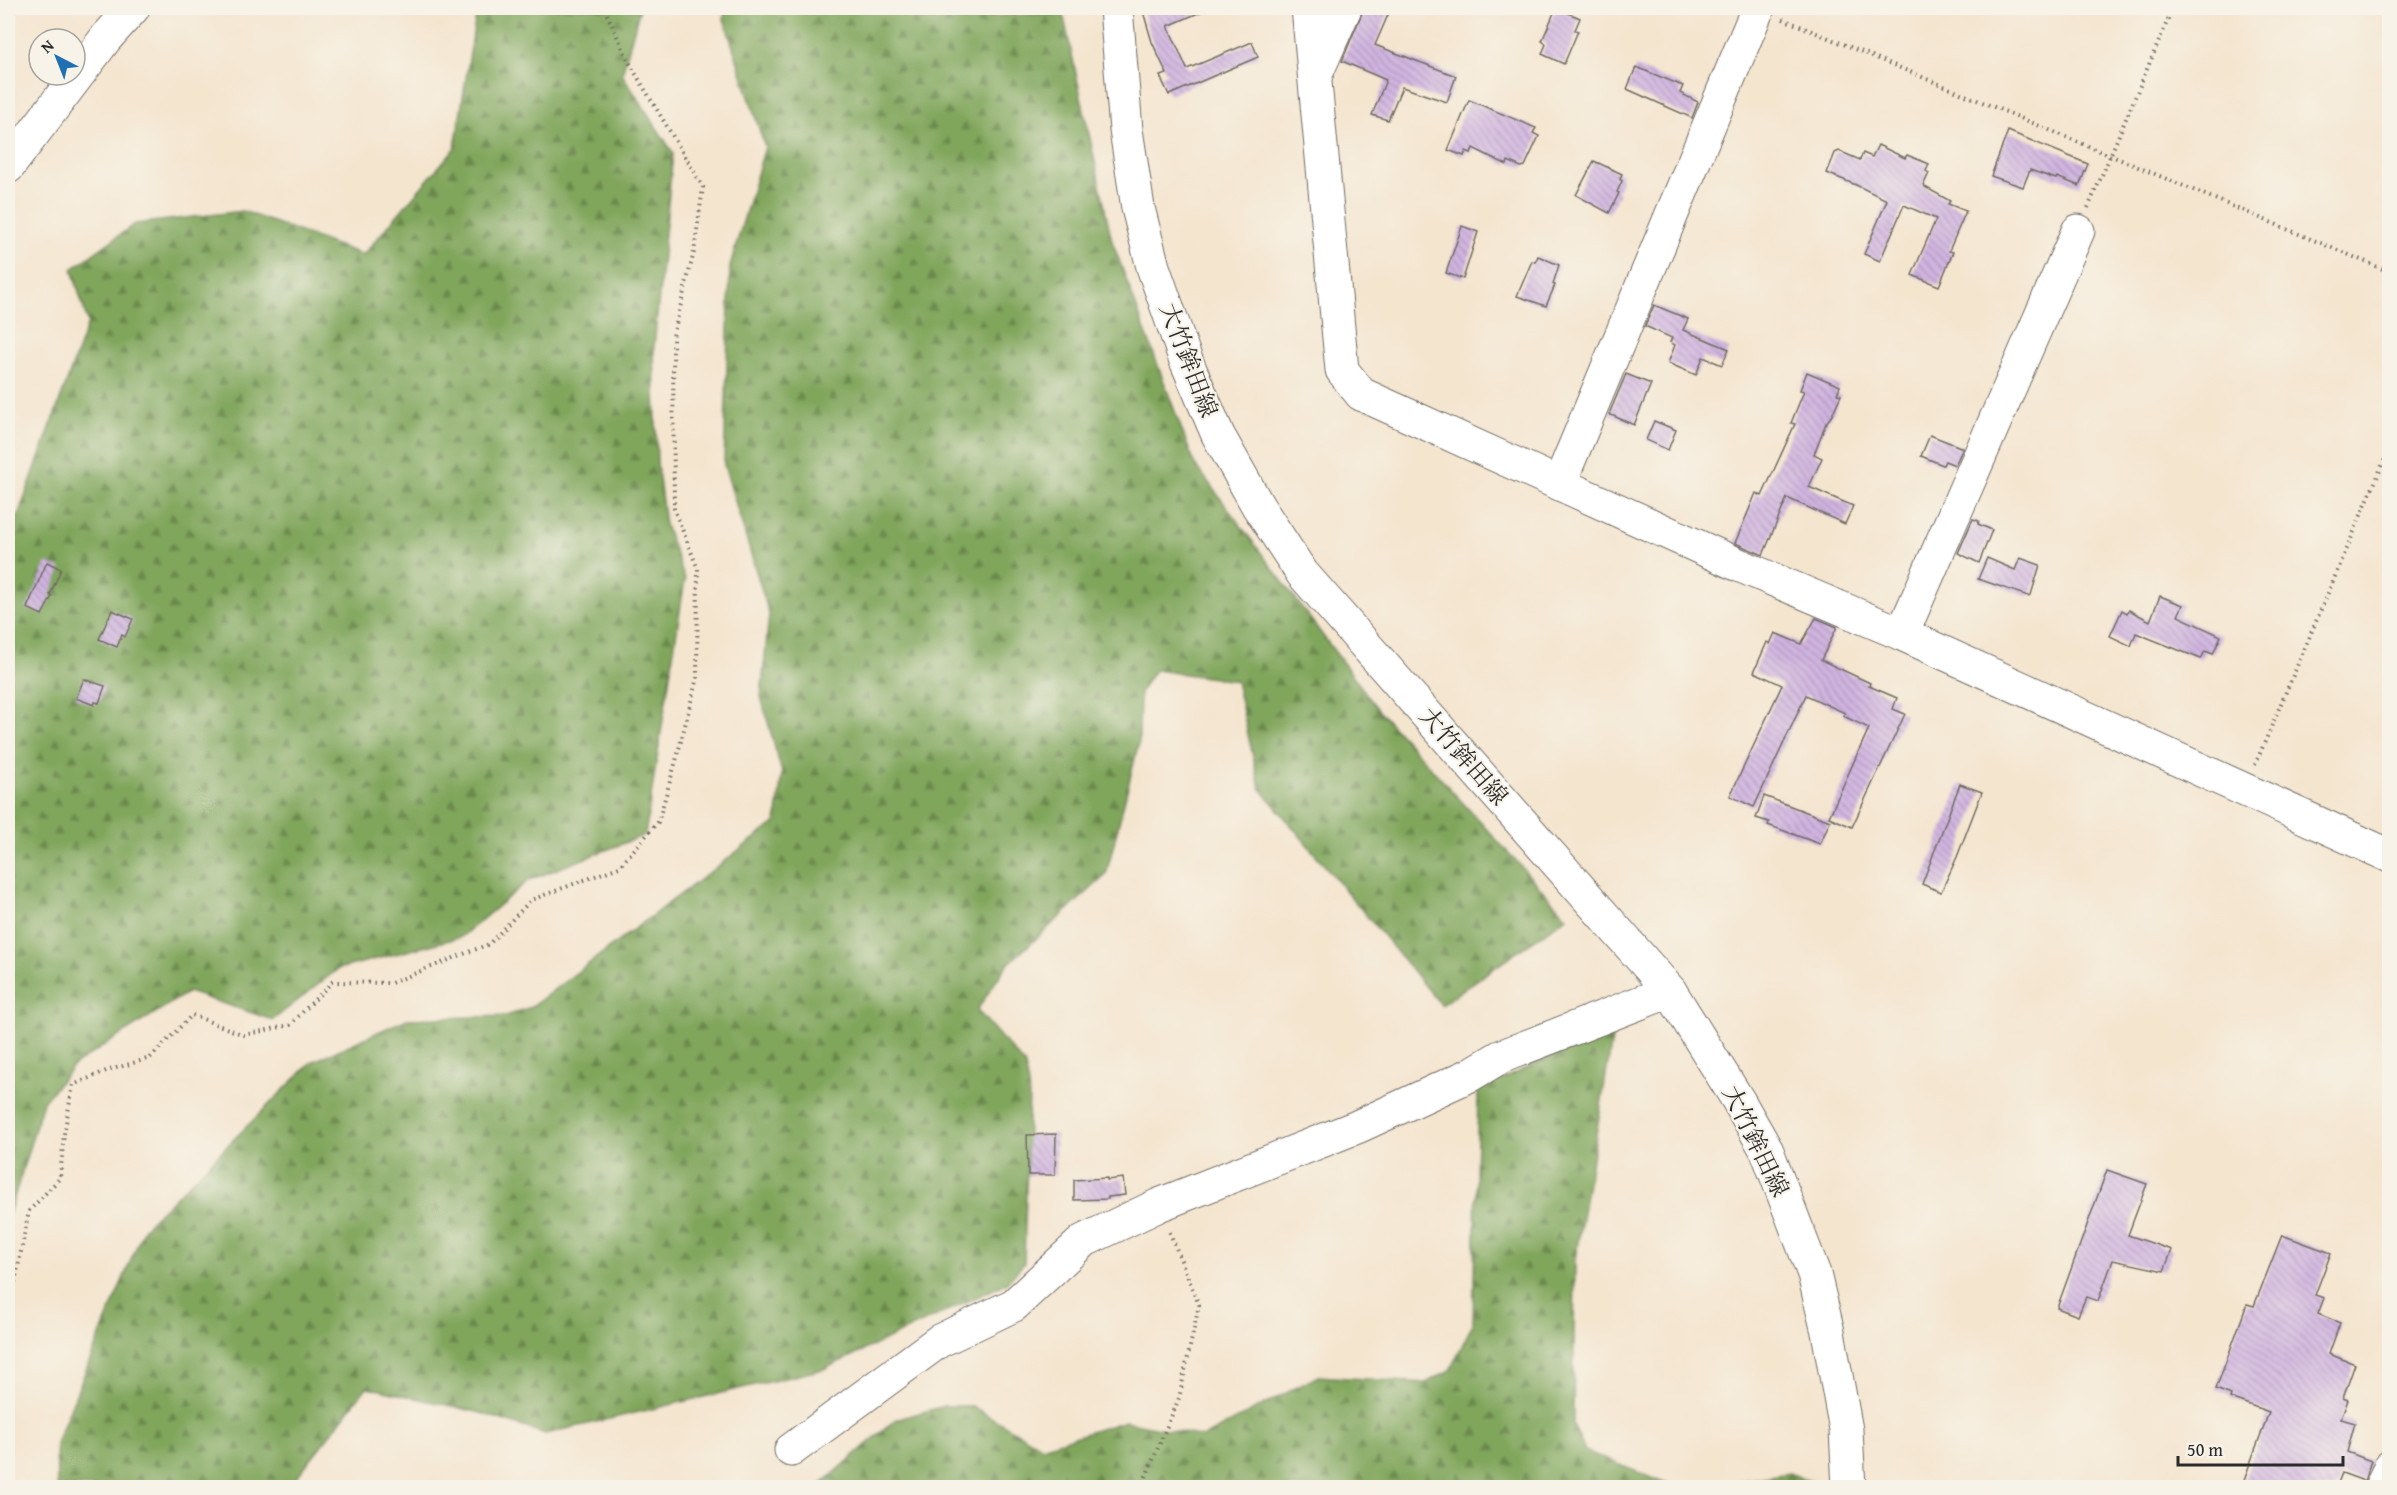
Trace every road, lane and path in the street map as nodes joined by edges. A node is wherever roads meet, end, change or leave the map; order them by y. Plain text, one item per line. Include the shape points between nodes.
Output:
1 (133, 8) edge
2 (604, 8) edge
3 (1116, 8) edge
4 (1308, 8) edge
5 (1345, 8) edge
6 (1758, 8) edge
7 (2174, 8) edge
8 (1315, 76) junction
9 (2111, 156) junction
10 (8, 167) edge
11 (2078, 231) joint
12 (2390, 272) edge
13 (2390, 447) edge
14 (1560, 482) junction
15 (1902, 634) junction
16 (2244, 790) junction
17 (2390, 856) edge
18 (1670, 991) junction
19 (1159, 1205) junction
20 (8, 1305) edge
21 (791, 1450) dead end
22 (2390, 1467) edge
23 (1141, 1488) edge
24 (1849, 1488) edge
25 (2381, 1488) edge

1 - 10 street
2 - 20 path via 631,66 703,187 694,252 673,336 674,509 698,569 697,678 658,822 619,867 531,900 489,944 391,983 332,982 290,1025 244,1035 192,1015 150,1058 73,1084 60,1178 29,1211
3 - 18 street, 大竹鉾田線 via 1126,130 1138,208 1156,277 1218,435 1258,506 1302,573
4 - 8 street
5 - 8 street
6 - 9 path
6 - 14 street
7 - 9 path
8 - 14 street via 1342,370 1361,394
9 - 11 path
9 - 12 path
11 - 15 street
13 - 16 path
14 - 15 street via 1741,566
15 - 16 street
16 - 17 street
18 - 19 street via 1500,1058 1357,1127
18 - 24 street, 大竹鉾田線 via 1767,1151 1814,1274 1846,1430
19 - 21 street via 1083,1241 1014,1305 939,1341
19 - 23 path via 1199,1305 1179,1398
22 - 25 street

